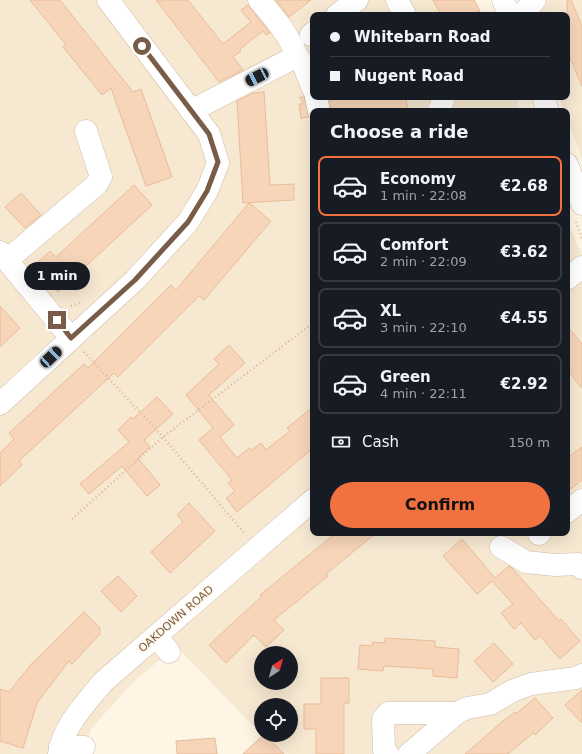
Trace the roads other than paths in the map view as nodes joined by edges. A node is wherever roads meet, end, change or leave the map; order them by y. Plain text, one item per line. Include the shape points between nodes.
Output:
1 (108, 0) edge
2 (260, 0) edge
3 (357, 0) edge
4 (397, 0) edge
5 (503, 0) edge
6 (535, 0) edge
7 (341, 12) edge
8 (403, 12) edge
9 (508, 12) edge
10 (524, 12) edge
11 (297, 56) junction
12 (310, 81) edge
13 (191, 111) junction
14 (86, 131) dead end
15 (570, 172) edge
16 (582, 204) edge
17 (4, 256) edge
18 (582, 267) edge
19 (570, 277) edge
20 (77, 344) junction
21 (0, 404) edge
22 (582, 500) edge
23 (310, 503) edge
24 (570, 510) edge
25 (501, 547) dead end
26 (582, 568) edge
27 (582, 676) edge
28 (457, 713) junction
29 (84, 748) dead end
30 (60, 750) edge
31 (388, 754) edge
32 (409, 754) edge

1 - 13 street
2 - 11 street via 293,44
3 - 7 street
4 - 8 street
5 - 9 street
6 - 10 street
11 - 12 street
11 - 13 street
13 - 20 street via 209,134 218,162 207,191 188,222
14 - 17 street via 101,178 96,185
15 - 16 street
17 - 20 street
18 - 19 street
20 - 21 street
22 - 24 street
23 - 30 street, OAKDOWN ROAD via 258,549 163,644 103,682 74,717
25 - 26 street via 526,562 578,564
27 - 28 street via 531,684 512,691 490,704 467,708
28 - 31 street via 388,713 383,719 384,750
28 - 32 street
29 - 30 street

